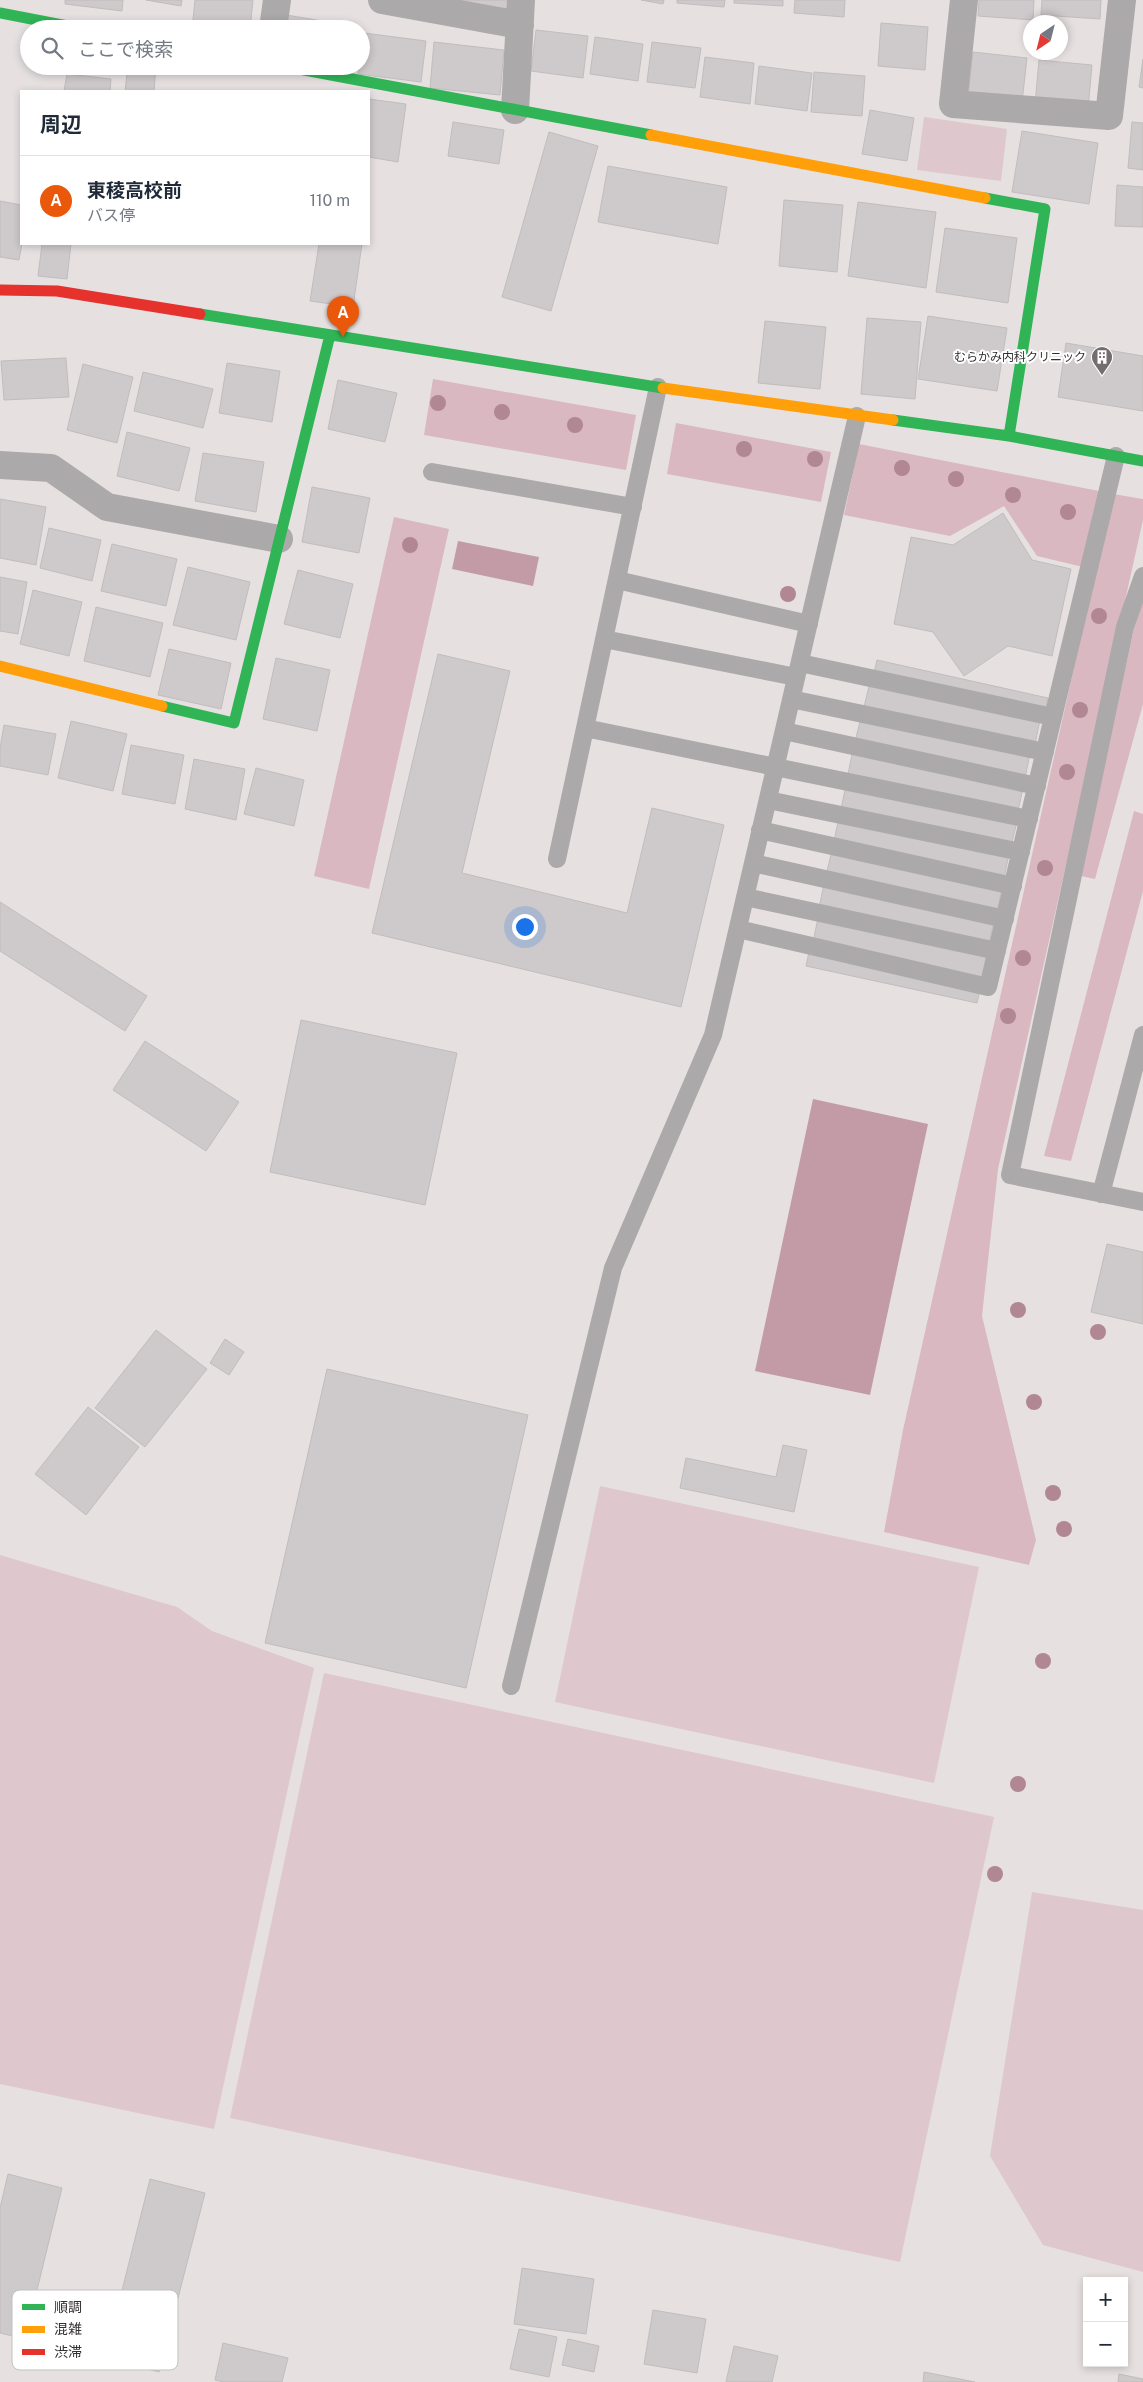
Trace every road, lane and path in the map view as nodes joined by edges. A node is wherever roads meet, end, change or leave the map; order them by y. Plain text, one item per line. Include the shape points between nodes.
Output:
1 (277, 0) edge
2 (382, 0) edge
3 (964, 0) edge
4 (1122, 0) edge
5 (0, 13) edge
6 (520, 13) edge
7 (36, 20) edge
8 (274, 20) edge
9 (330, 75) edge
10 (515, 110) junction
11 (0, 290) edge
12 (330, 335) junction
13 (658, 387) junction
14 (857, 416) junction
15 (1010, 436) junction
16 (1116, 456) junction
17 (1143, 461) edge
18 (0, 465) edge
19 (432, 472) dead end
20 (633, 507) junction
21 (279, 540) junction
22 (1143, 576) edge
23 (617, 580) junction
24 (809, 624) junction
25 (604, 639) junction
26 (0, 666) edge
27 (798, 670) junction
28 (791, 699) junction
29 (1053, 717) junction
30 (585, 728) junction
31 (784, 731) junction
32 (1045, 752) junction
33 (776, 766) junction
34 (1037, 786) junction
35 (768, 800) junction
36 (1029, 819) junction
37 (760, 830) junction
38 (1021, 852) junction
39 (557, 859) dead end
40 (753, 863) junction
41 (1013, 886) junction
42 (745, 897) junction
43 (1005, 920) junction
44 (738, 929) junction
45 (997, 952) junction
46 (1143, 1036) edge
47 (1101, 1194) junction
48 (1143, 1202) edge
49 (511, 1686) dead end

1 - 8 street
2 - 6 street
3 - 4 street via 953,104 1109,116
5 - 7 street
6 - 10 street
9 - 10 street
10 - 15 street via 1045,209
11 - 12 street via 57,291
12 - 13 street
12 - 21 street
13 - 14 street
13 - 20 lane
14 - 15 street
14 - 24 lane
15 - 16 street
16 - 17 street
16 - 29 lane
18 - 21 street via 51,468 108,508
19 - 20 lane
20 - 23 lane
21 - 26 street via 234,723
22 - 47 lane via 1125,627 1010,1175
23 - 24 lane
23 - 25 lane
24 - 27 lane
25 - 27 lane
25 - 30 lane
27 - 28 lane
27 - 29 lane
28 - 31 lane
28 - 32 lane
29 - 32 lane
30 - 33 lane
30 - 39 lane
31 - 33 lane
31 - 34 lane
32 - 34 lane
33 - 35 lane
33 - 36 lane
34 - 36 lane
35 - 37 lane
35 - 38 lane
36 - 38 lane
37 - 40 lane
37 - 41 lane
38 - 41 lane
40 - 42 lane
40 - 43 lane
41 - 43 lane
42 - 44 lane
42 - 45 lane
43 - 45 lane
44 - 45 lane via 988,987
44 - 49 lane via 712,1036 613,1268
46 - 47 lane
47 - 48 lane

